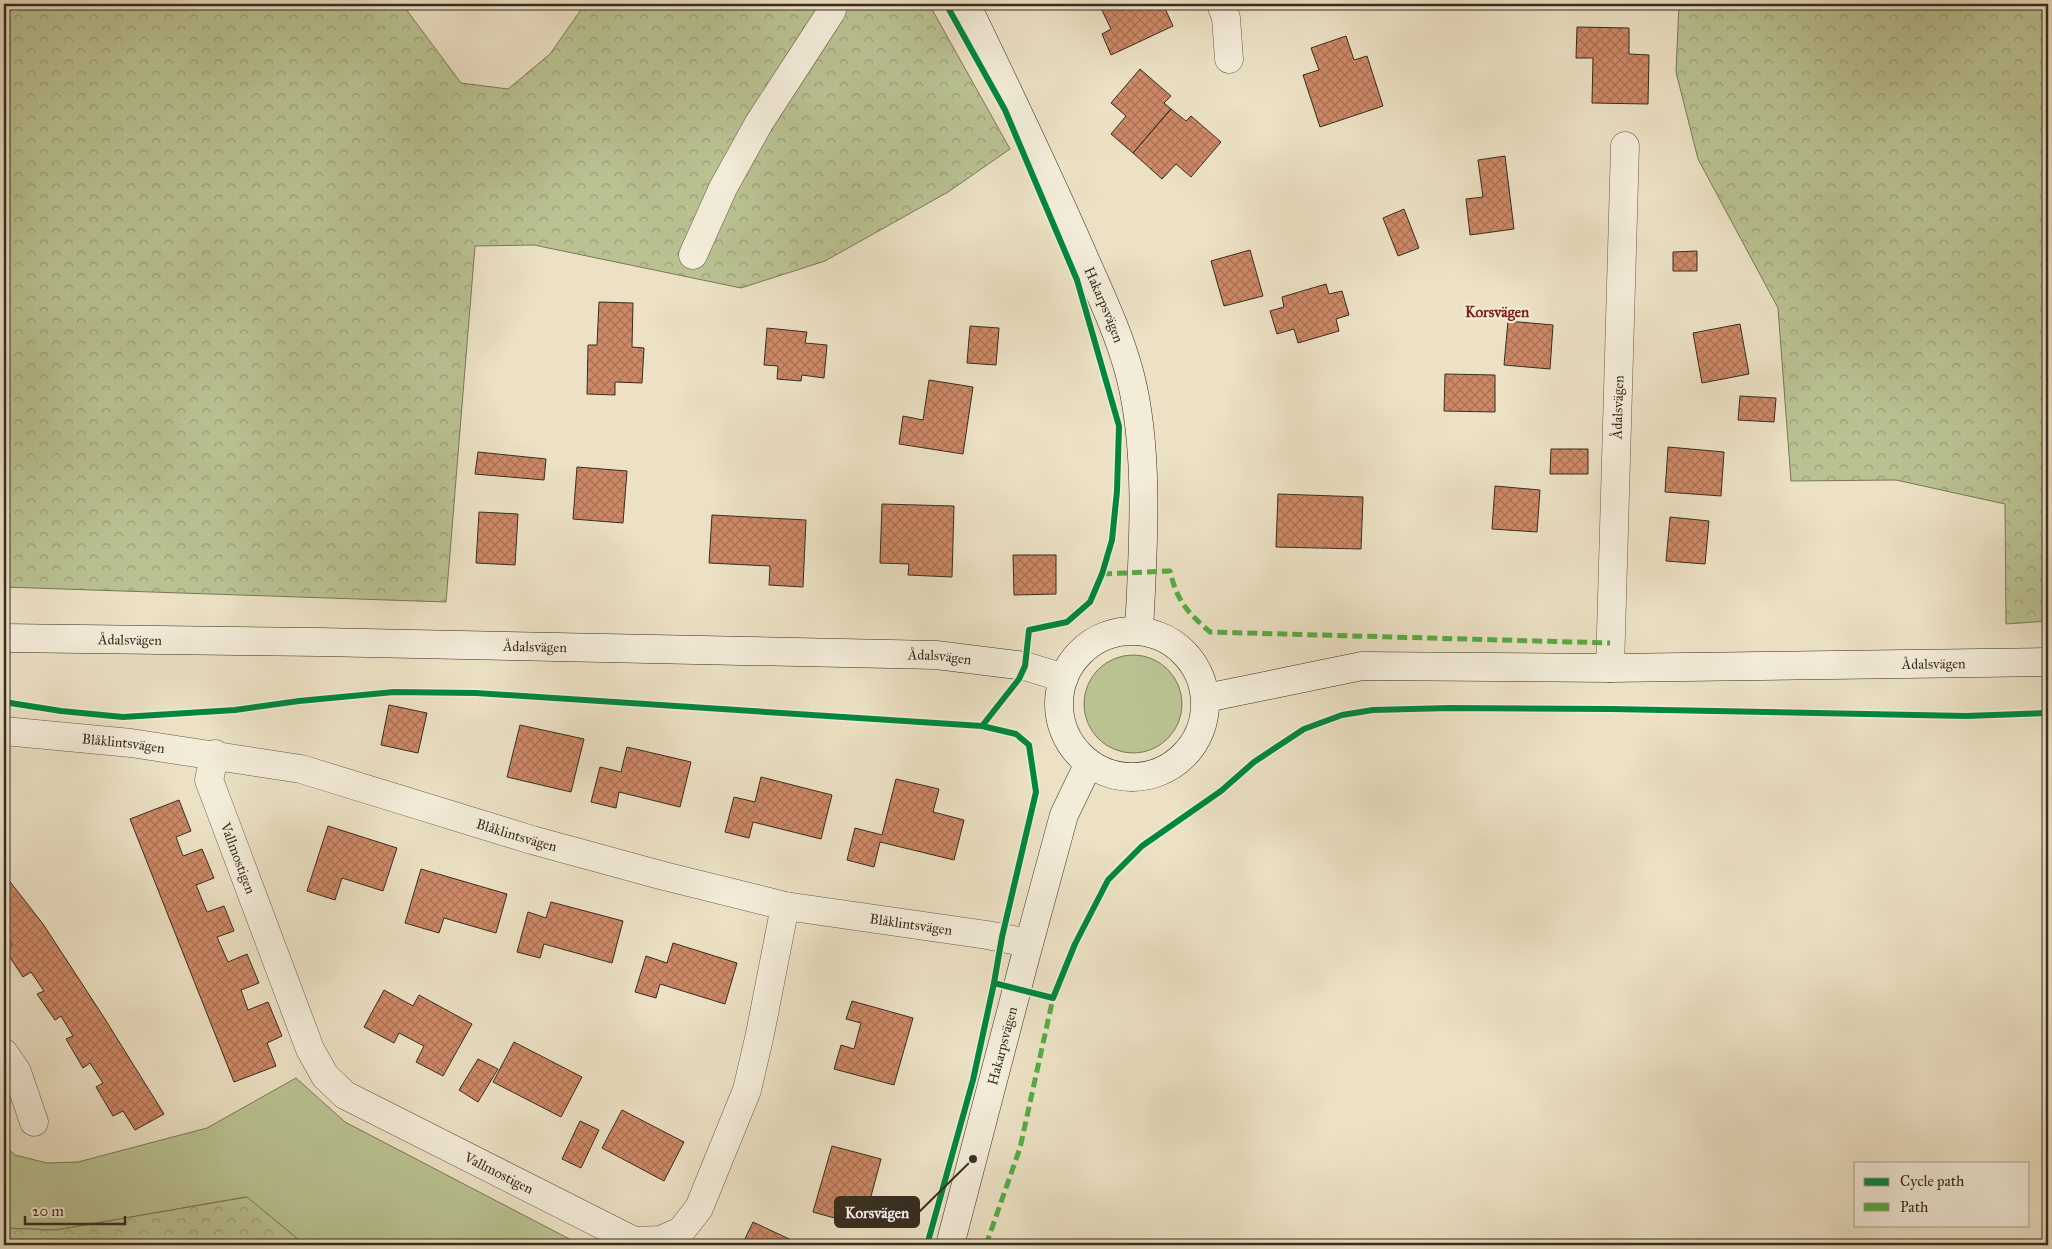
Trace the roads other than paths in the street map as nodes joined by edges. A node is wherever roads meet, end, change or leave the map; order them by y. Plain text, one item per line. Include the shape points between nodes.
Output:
1 (834, 4) edge
2 (966, 4) edge
3 (1221, 4) edge
4 (1229, 59) dead end
5 (1625, 146) dead end
6 (693, 256) dead end
7 (1139, 631) junction
8 (4, 638) edge
9 (2048, 662) edge
10 (1610, 668) junction
11 (1064, 678) junction
12 (1206, 698) junction
13 (4, 731) edge
14 (215, 754) junction
15 (1089, 763) junction
16 (785, 906) junction
17 (1029, 943) junction
18 (4, 1053) edge
19 (34, 1122) dead end
20 (950, 1245) edge

1 - 6 street via 723,188
2 - 7 street, Hakarpsvägen via 1060,200 1113,324 1130,375 1139,428 1142,488
3 - 4 street via 1226,18
5 - 10 street, Ådalsvägen
7 - 11 street via 1115,633 1093,642 1076,658
7 - 12 street via 1159,636 1184,652 1199,673
8 - 11 street, Ådalsvägen via 936,655 1025,666
9 - 10 street, Ådalsvägen
10 - 12 street, Ådalsvägen via 1362,666
11 - 15 street via 1059,702 1062,725 1072,746
12 - 15 street via 1204,719 1197,738 1185,755 1168,768 1149,776 1128,778 1107,773
13 - 14 street, Blåklintsvägen
14 - 16 street, Blåklintsvägen via 300,769 532,840
14 - 16 street, Vallmostigen via 209,780 310,1049 325,1076 345,1095 634,1241 661,1240 681,1231 699,1208 747,1090
15 - 17 street, Hakarpsvägen via 1064,815
16 - 17 street, Blåklintsvägen
17 - 20 street, Hakarpsvägen
18 - 19 street via 17,1072

